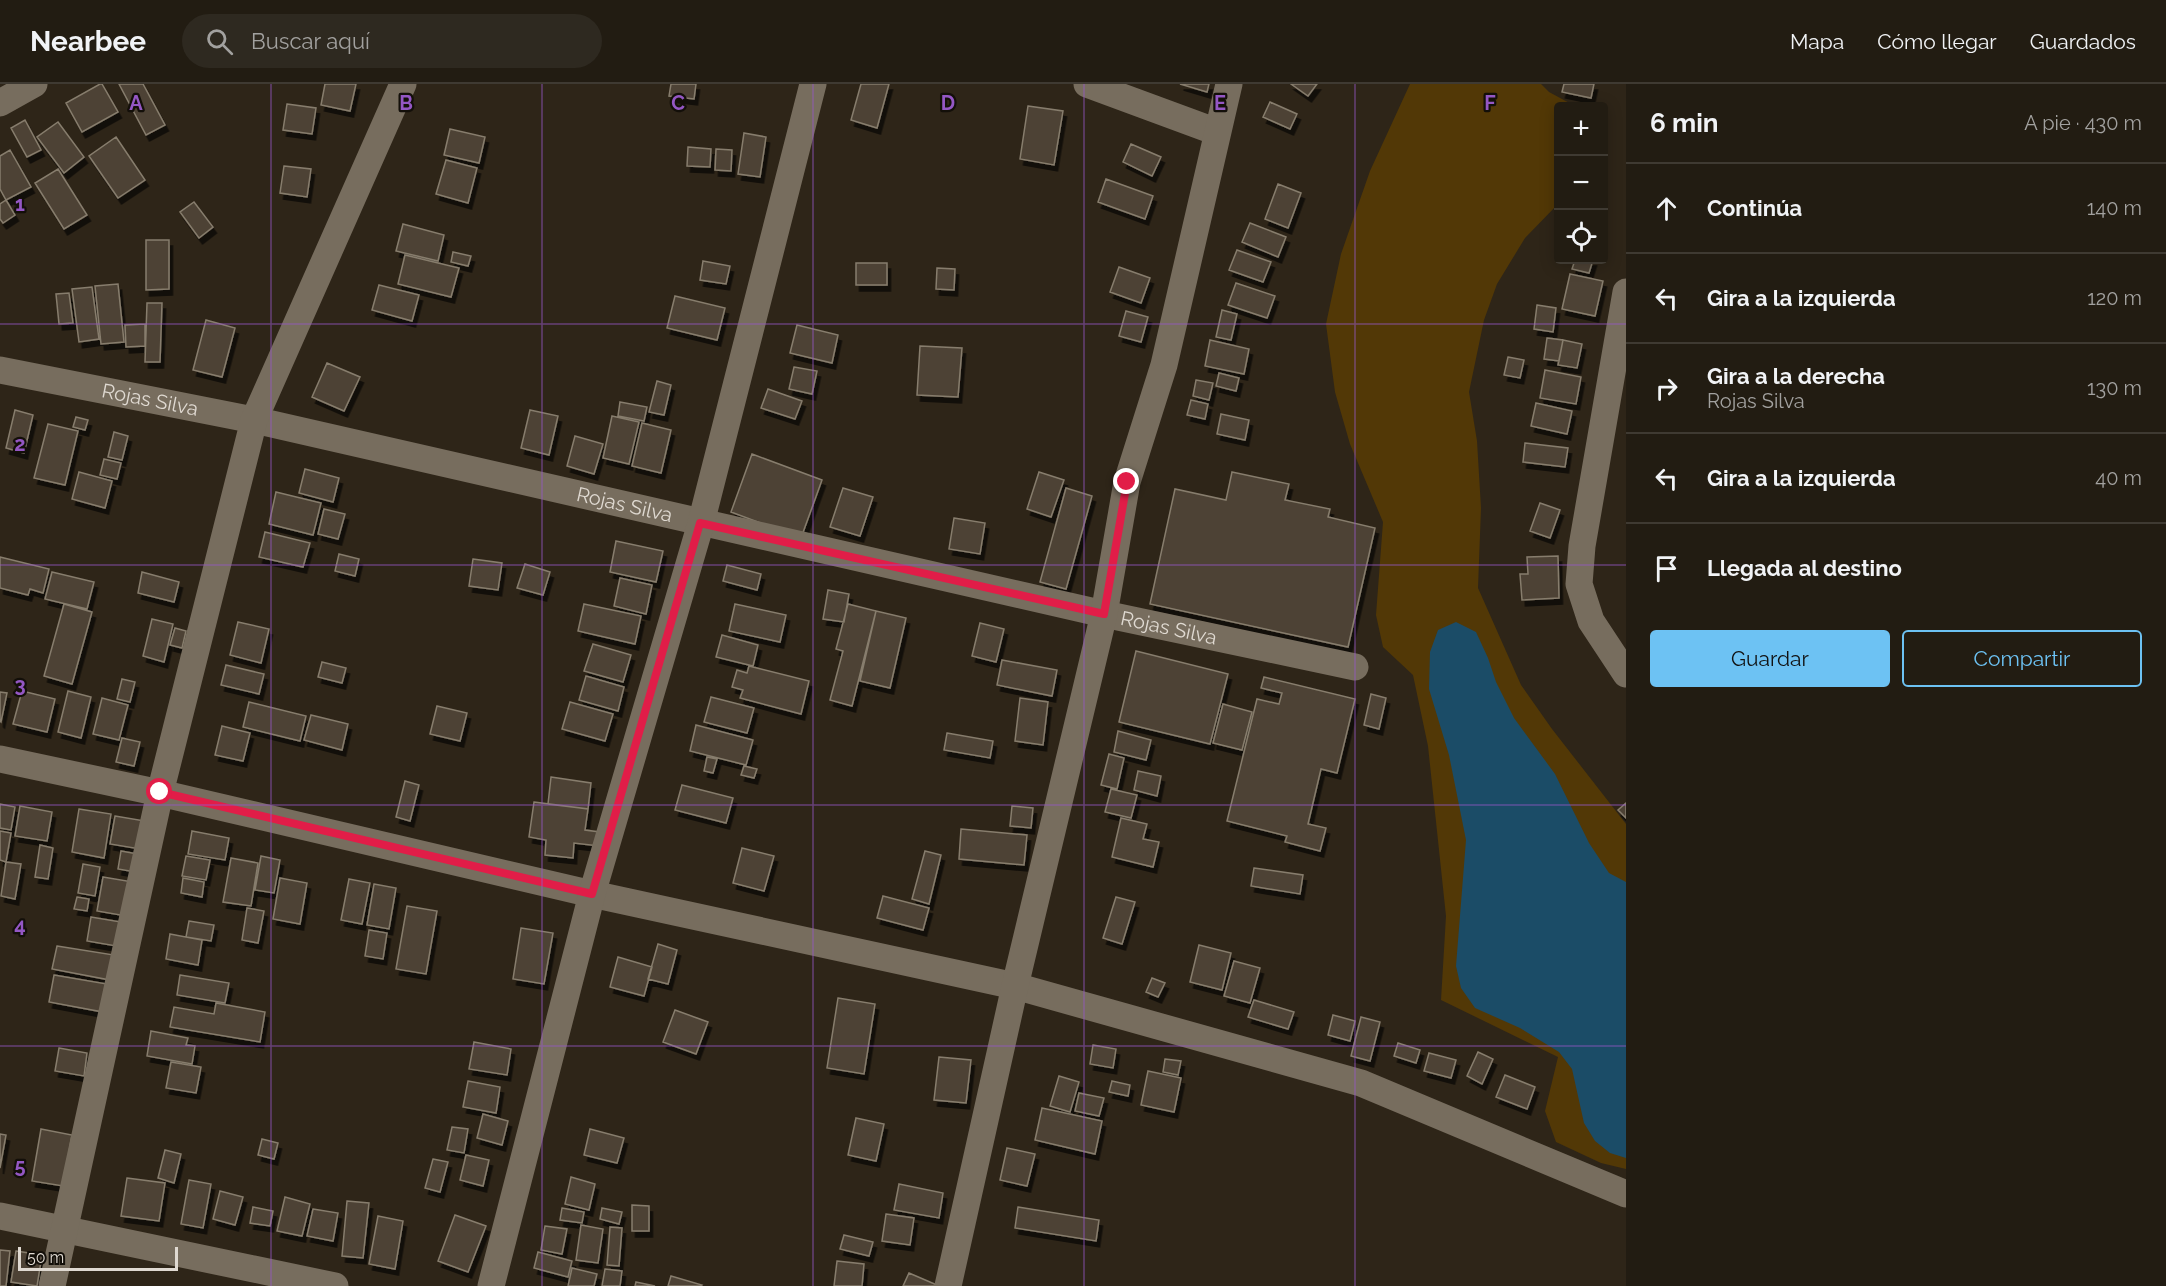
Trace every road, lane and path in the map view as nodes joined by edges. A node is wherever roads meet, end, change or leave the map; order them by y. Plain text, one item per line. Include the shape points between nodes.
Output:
1 (34, 84) edge
2 (403, 84) edge
3 (813, 84) edge
4 (1087, 84) edge
5 (1229, 84) edge
6 (8, 95) edge
7 (1217, 132) junction
8 (1626, 292) edge
9 (0, 370) edge
10 (254, 420) junction
11 (700, 523) junction
12 (1104, 614) junction
13 (1355, 667) dead end
14 (1626, 674) edge
15 (0, 759) edge
16 (160, 792) junction
17 (592, 894) junction
18 (1015, 986) junction
19 (1626, 1194) edge
20 (0, 1216) edge
21 (65, 1230) junction
22 (52, 1286) edge
23 (335, 1286) edge
24 (491, 1286) edge
25 (948, 1286) edge

1 - 6 street
2 - 10 street
3 - 11 street
4 - 7 street
5 - 7 street
7 - 12 street via 1164,365 1127,482
8 - 14 street via 1582,546 1579,584 1591,621
9 - 10 street, Rojas Silva
10 - 11 street, Rojas Silva
10 - 16 street
11 - 12 street, Rojas Silva
11 - 17 street
12 - 13 street, Rojas Silva
12 - 18 street
15 - 16 street
16 - 17 street
16 - 21 street
17 - 18 street
17 - 24 street
18 - 19 street via 1361,1083
18 - 25 street
20 - 21 street
21 - 22 street
21 - 23 street

